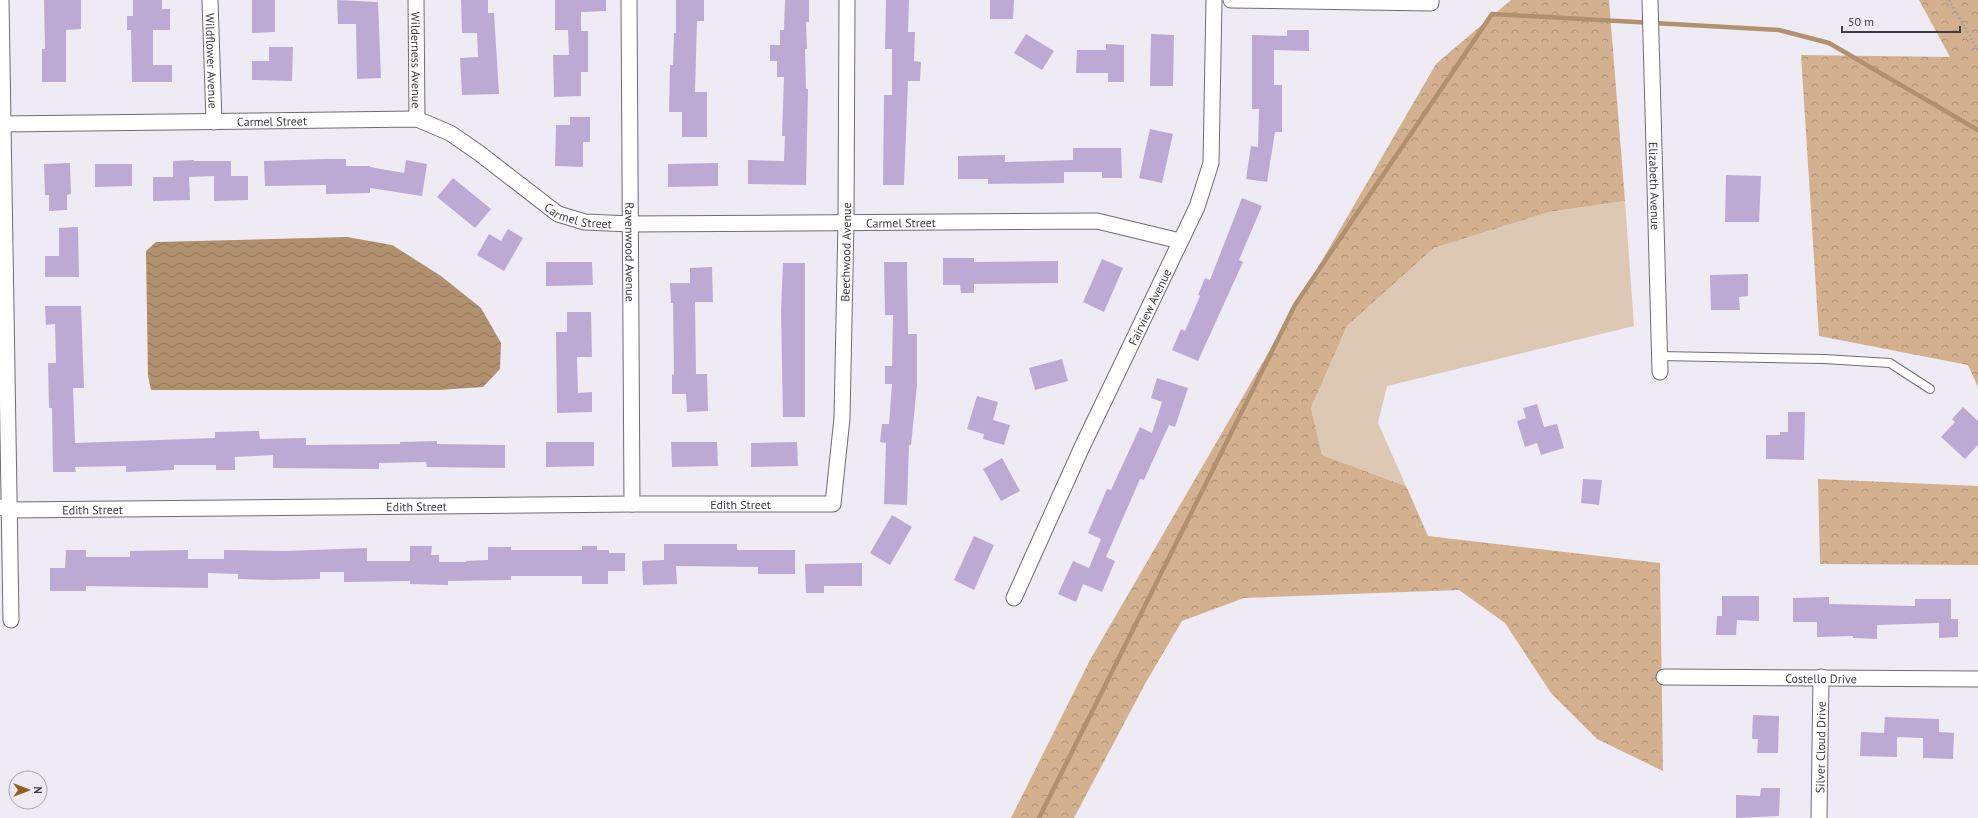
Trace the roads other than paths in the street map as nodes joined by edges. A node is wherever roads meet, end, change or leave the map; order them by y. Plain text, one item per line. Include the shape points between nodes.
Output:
1 (1, 0) edge
2 (210, 0) edge
3 (416, 0) edge
4 (629, 0) edge
5 (847, 0) edge
6 (1214, 0) edge
7 (1231, 0) edge
8 (1431, 1) edge
9 (1650, 4) edge
10 (417, 119) junction
11 (214, 122) junction
12 (2, 124) junction
13 (846, 222) junction
14 (631, 224) junction
15 (1180, 241) junction
16 (1659, 356) junction
17 (1660, 372) dead end
18 (1930, 389) dead end
19 (632, 504) junction
20 (833, 504) joint
21 (5, 509) edge
22 (1014, 598) dead end
23 (11, 620) dead end
24 (1664, 677) dead end
25 (1821, 677) junction
26 (1978, 678) edge
27 (1819, 818) edge

1 - 12 street
2 - 11 street, Wildflower Avenue
3 - 10 street, Wilderness Avenue
4 - 14 street, Ravenwood Avenue
5 - 13 street, Beechwood Avenue
6 - 15 street, Fairview Avenue via 1211,163 1197,207
7 - 8 street
9 - 16 street, Elizabeth Avenue
10 - 11 street, Carmel Street
10 - 14 street, Carmel Street via 450,133 558,214 585,222
11 - 12 street, Carmel Street
12 - 21 street
13 - 14 street, Carmel Street
13 - 15 street, Carmel Street via 1097,221
13 - 20 street, Beechwood Avenue via 842,418
14 - 19 street, Ravenwood Avenue
15 - 22 street, Fairview Avenue via 1082,447
16 - 17 street, Elizabeth Avenue
16 - 18 lane via 1890,363
19 - 20 street, Edith Street
19 - 21 street, Edith Street
21 - 23 street
24 - 25 street, Costello Drive
25 - 26 street, Costello Drive
25 - 27 street, Silver Cloud Drive

